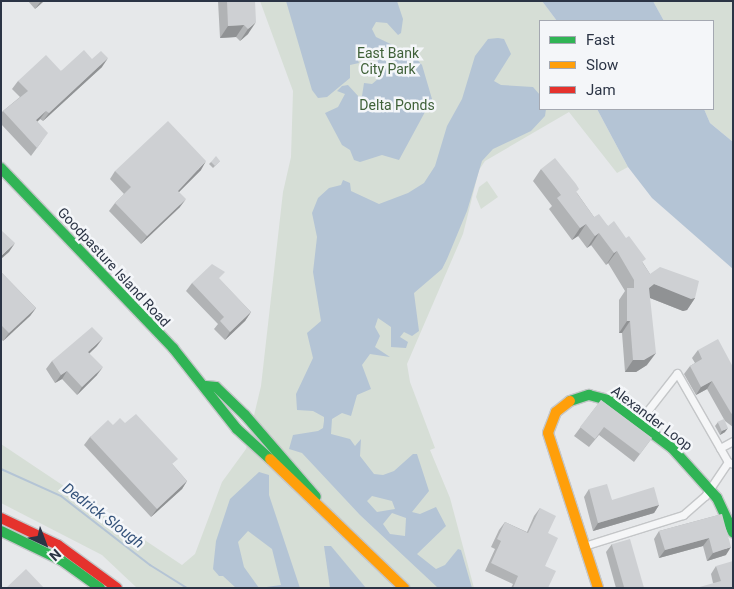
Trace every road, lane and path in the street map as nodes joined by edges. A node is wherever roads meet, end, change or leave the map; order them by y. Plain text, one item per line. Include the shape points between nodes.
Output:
1 (1, 168) edge
2 (206, 386) junction
3 (638, 422) junction
4 (733, 441) edge
5 (720, 448) junction
6 (730, 463) edge
7 (710, 489) junction
8 (331, 515) junction
9 (1, 518) edge
10 (1, 531) edge
11 (733, 533) edge
12 (584, 546) junction
13 (100, 588) edge
14 (117, 588) edge
15 (404, 588) edge
16 (598, 588) edge

1 - 2 main road, Goodpasture Island Road
2 - 8 main road, Goodpasture Island Road via 206,394 237,429
2 - 8 main road, Goodpasture Island Road via 216,387 245,415
3 - 5 street via 677,373
3 - 7 main road, Alexander Loop via 683,458
3 - 12 main road, Alexander Loop via 608,400 589,395 567,402 551,422 548,433 553,453
4 - 5 street
5 - 6 street
6 - 7 street
7 - 11 main road, Alexander Loop via 723,506
7 - 12 street via 693,508 675,519
8 - 15 main road, Goodpasture Island Road
9 - 14 main road via 63,548
10 - 13 main road via 61,560
12 - 16 main road, Alexander Loop

